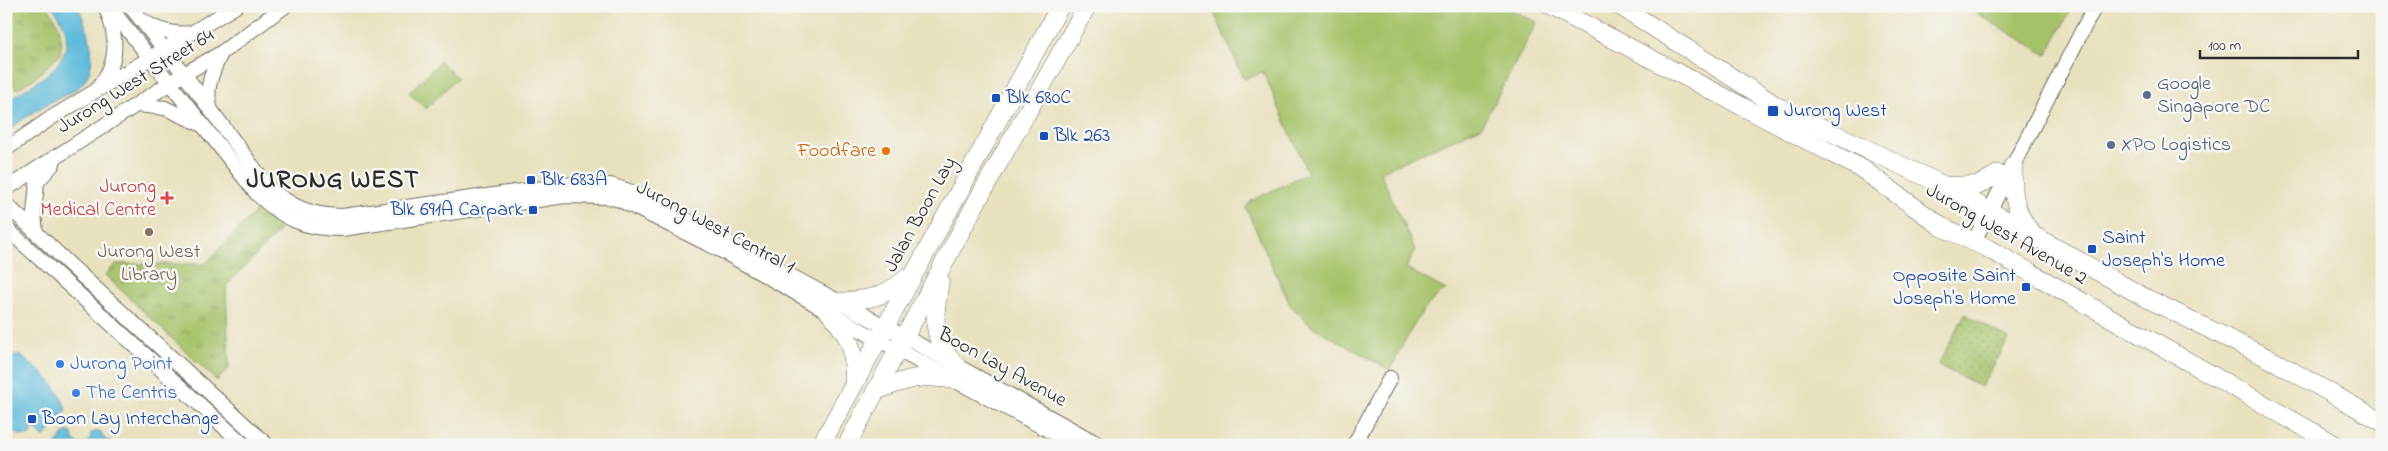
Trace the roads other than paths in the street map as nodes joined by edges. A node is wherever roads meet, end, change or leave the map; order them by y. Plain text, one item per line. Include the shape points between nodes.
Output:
1 (108, 6) edge
2 (236, 6) edge
3 (285, 6) edge
4 (1060, 6) edge
5 (1086, 6) edge
6 (1550, 6) edge
7 (1620, 6) edge
8 (2095, 6) edge
9 (134, 11) edge
10 (196, 32) junction
11 (166, 49) junction
12 (220, 53) junction
13 (151, 58) junction
14 (184, 74) junction
15 (169, 84) junction
16 (93, 94) junction
17 (138, 105) junction
18 (213, 115) junction
19 (203, 126) junction
20 (6, 149) edge
21 (61, 153) junction
22 (2006, 170) junction
23 (1945, 186) junction
24 (6, 189) edge
25 (6, 204) edge
26 (1984, 209) junction
27 (6, 228) edge
28 (36, 232) junction
29 (2030, 232) junction
30 (6, 236) edge
31 (1968, 241) junction
32 (20, 242) junction
33 (941, 271) junction
34 (913, 273) junction
35 (833, 307) junction
36 (881, 333) junction
37 (900, 343) junction
38 (957, 373) junction
39 (1390, 378) dead end
40 (854, 386) junction
41 (875, 391) junction
42 (2381, 421) edge
43 (244, 445) edge
44 (267, 445) edge
45 (820, 445) edge
46 (847, 445) edge
47 (1076, 445) edge
48 (1100, 445) edge
49 (1354, 445) edge
50 (2336, 445) edge

1 - 13 street, Jurong West Central 1
1 - 16 street via 116,54 110,72
2 - 10 street, Jurong West Street 64
3 - 12 street, Jurong West Street 64
4 - 34 main road, Jalan Boon Lay
5 - 33 main road
6 - 31 main road, Jurong West Avenue 2 via 1862,169 1942,227
7 - 23 main road, Jurong West Avenue 2 via 1780,108
8 - 22 street
9 - 10 street via 147,23 168,32
9 - 11 street, Jurong West Central 1
10 - 11 street, Jurong West Street 64
11 - 13 street, Jurong West Street 64
11 - 14 street, Jurong West Central 1
12 - 14 street, Jurong West Street 64
12 - 18 street via 208,99
13 - 15 street, Jurong West Central 1
13 - 16 street, Jurong West Street 64
14 - 15 street, Jurong West Street 64
14 - 18 street, Jurong West Central 1
15 - 17 street, Jurong West Street 64
15 - 19 street, Jurong West Central 1
16 - 20 street, Jurong West Street 64 via 50,118
17 - 19 street via 166,108
17 - 21 street, Jurong West Street 64
18 - 35 street, Jurong West Central 1 via 268,187 286,201 322,216 342,216 572,184 610,185 638,194 671,211
19 - 35 street, Jurong West Central 1 via 257,194 277,212 303,225 342,229 564,196 608,198 631,204
21 - 24 street, Jurong West Street 64
21 - 28 street via 37,182
22 - 23 main road via 1972,187
22 - 26 street
22 - 29 main road via 2015,204
23 - 26 main road, Jurong West Avenue 2
25 - 28 street
26 - 29 main road, Jurong West Avenue 2
26 - 31 street
27 - 32 street
28 - 44 street
29 - 42 main road, Jurong West Avenue 2 via 2142,296 2274,361
30 - 32 street
31 - 50 main road, Jurong West Avenue 2 via 1987,248
32 - 43 street
33 - 37 main road
33 - 38 main road via 935,310 936,328 945,355
34 - 35 main road via 892,291 878,297
34 - 36 main road, Jalan Boon Lay
35 - 36 street, Jurong West Central 1
35 - 40 main road via 852,345
36 - 37 street, Boon Lay Avenue
36 - 40 main road, Jalan Boon Lay
37 - 38 street, Boon Lay Avenue
37 - 41 main road
38 - 41 main road via 909,378
38 - 47 street, Boon Lay Avenue
38 - 48 street, Boon Lay Avenue
39 - 49 street
40 - 45 main road, Jalan Boon Lay
41 - 46 main road

